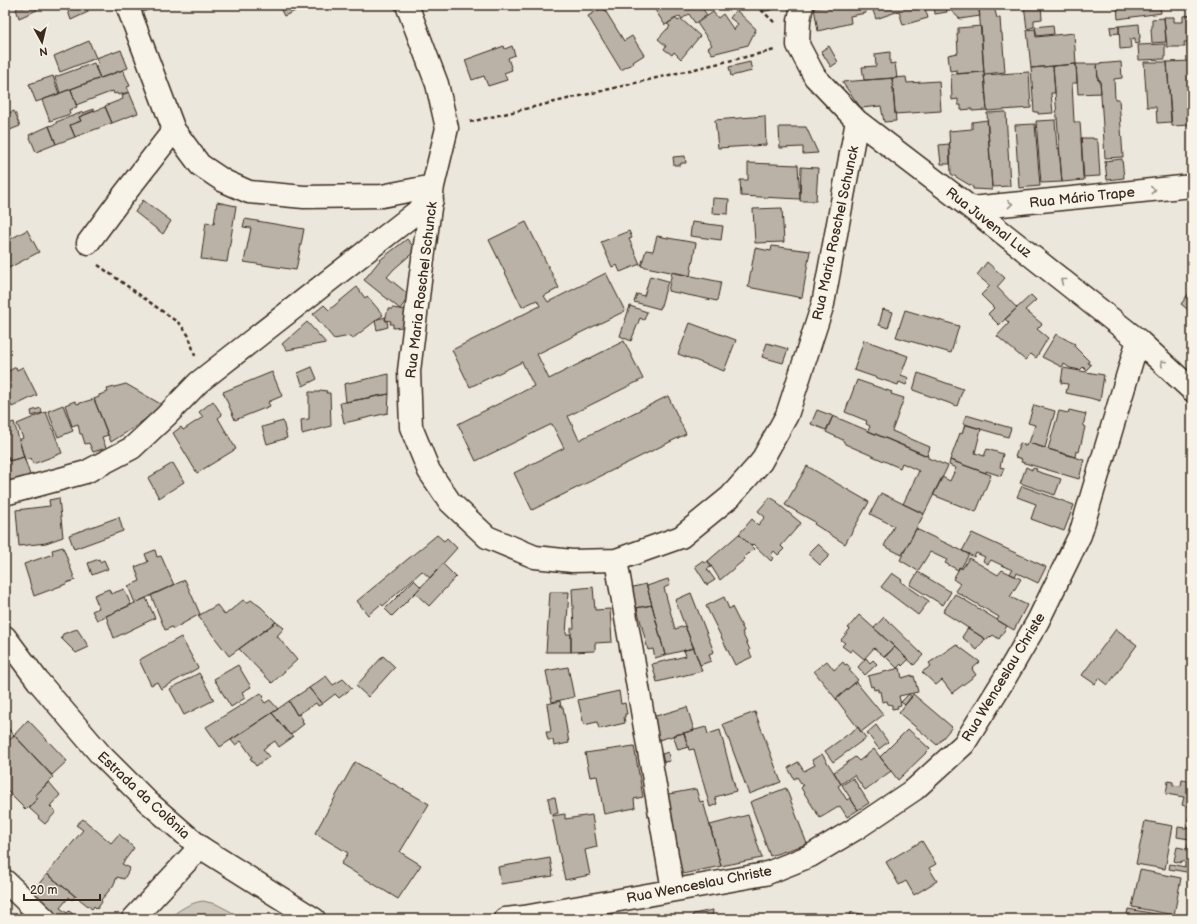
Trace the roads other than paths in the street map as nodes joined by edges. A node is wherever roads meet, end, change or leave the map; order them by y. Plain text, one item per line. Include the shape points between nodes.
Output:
1 (127, 5) edge
2 (407, 5) edge
3 (802, 5) edge
4 (857, 121) junction
5 (174, 130) junction
6 (1192, 186) edge
7 (432, 193) junction
8 (971, 208) junction
9 (88, 242) road end
10 (1138, 340) junction
11 (1192, 390) edge
12 (5, 494) edge
13 (616, 560) junction
14 (5, 637) edge
15 (200, 847) junction
16 (5, 880) edge
17 (673, 890) junction
18 (45, 919) edge
19 (133, 919) edge
20 (314, 919) edge
21 (505, 919) edge

1 - 5 street
2 - 7 street, Rua Maria Roschel Schunck via 437,84 447,128
3 - 4 street, Rua Juvenal Luz via 798,21 798,45 815,77
4 - 8 street, Rua Juvenal Luz
4 - 13 street, Rua Maria Roschel Schunck via 823,304 787,414 761,462 730,497 681,537
5 - 7 street via 200,165 224,181 249,192 304,197
5 - 9 street
8 -> 6 street, Rua Mário Trape
7 - 12 street via 199,382 132,448 86,472
7 - 13 street, Rua Maria Roschel Schunck via 409,372 411,427 429,471 450,502 487,537 535,557 572,561
10 -> 8 street, Rua Juvenal Luz
11 -> 10 street, Rua Juvenal Luz
10 - 17 street, Rua Wenceslau Christe via 1080,535 1038,621 964,744 915,789 810,856 765,874
13 - 17 street
14 - 15 street, Estrada da Colônia via 38,682 101,755 148,802
15 - 19 street
15 - 20 street, Estrada da Colônia
16 - 18 street
17 - 21 street, Rua Wenceslau Christe

